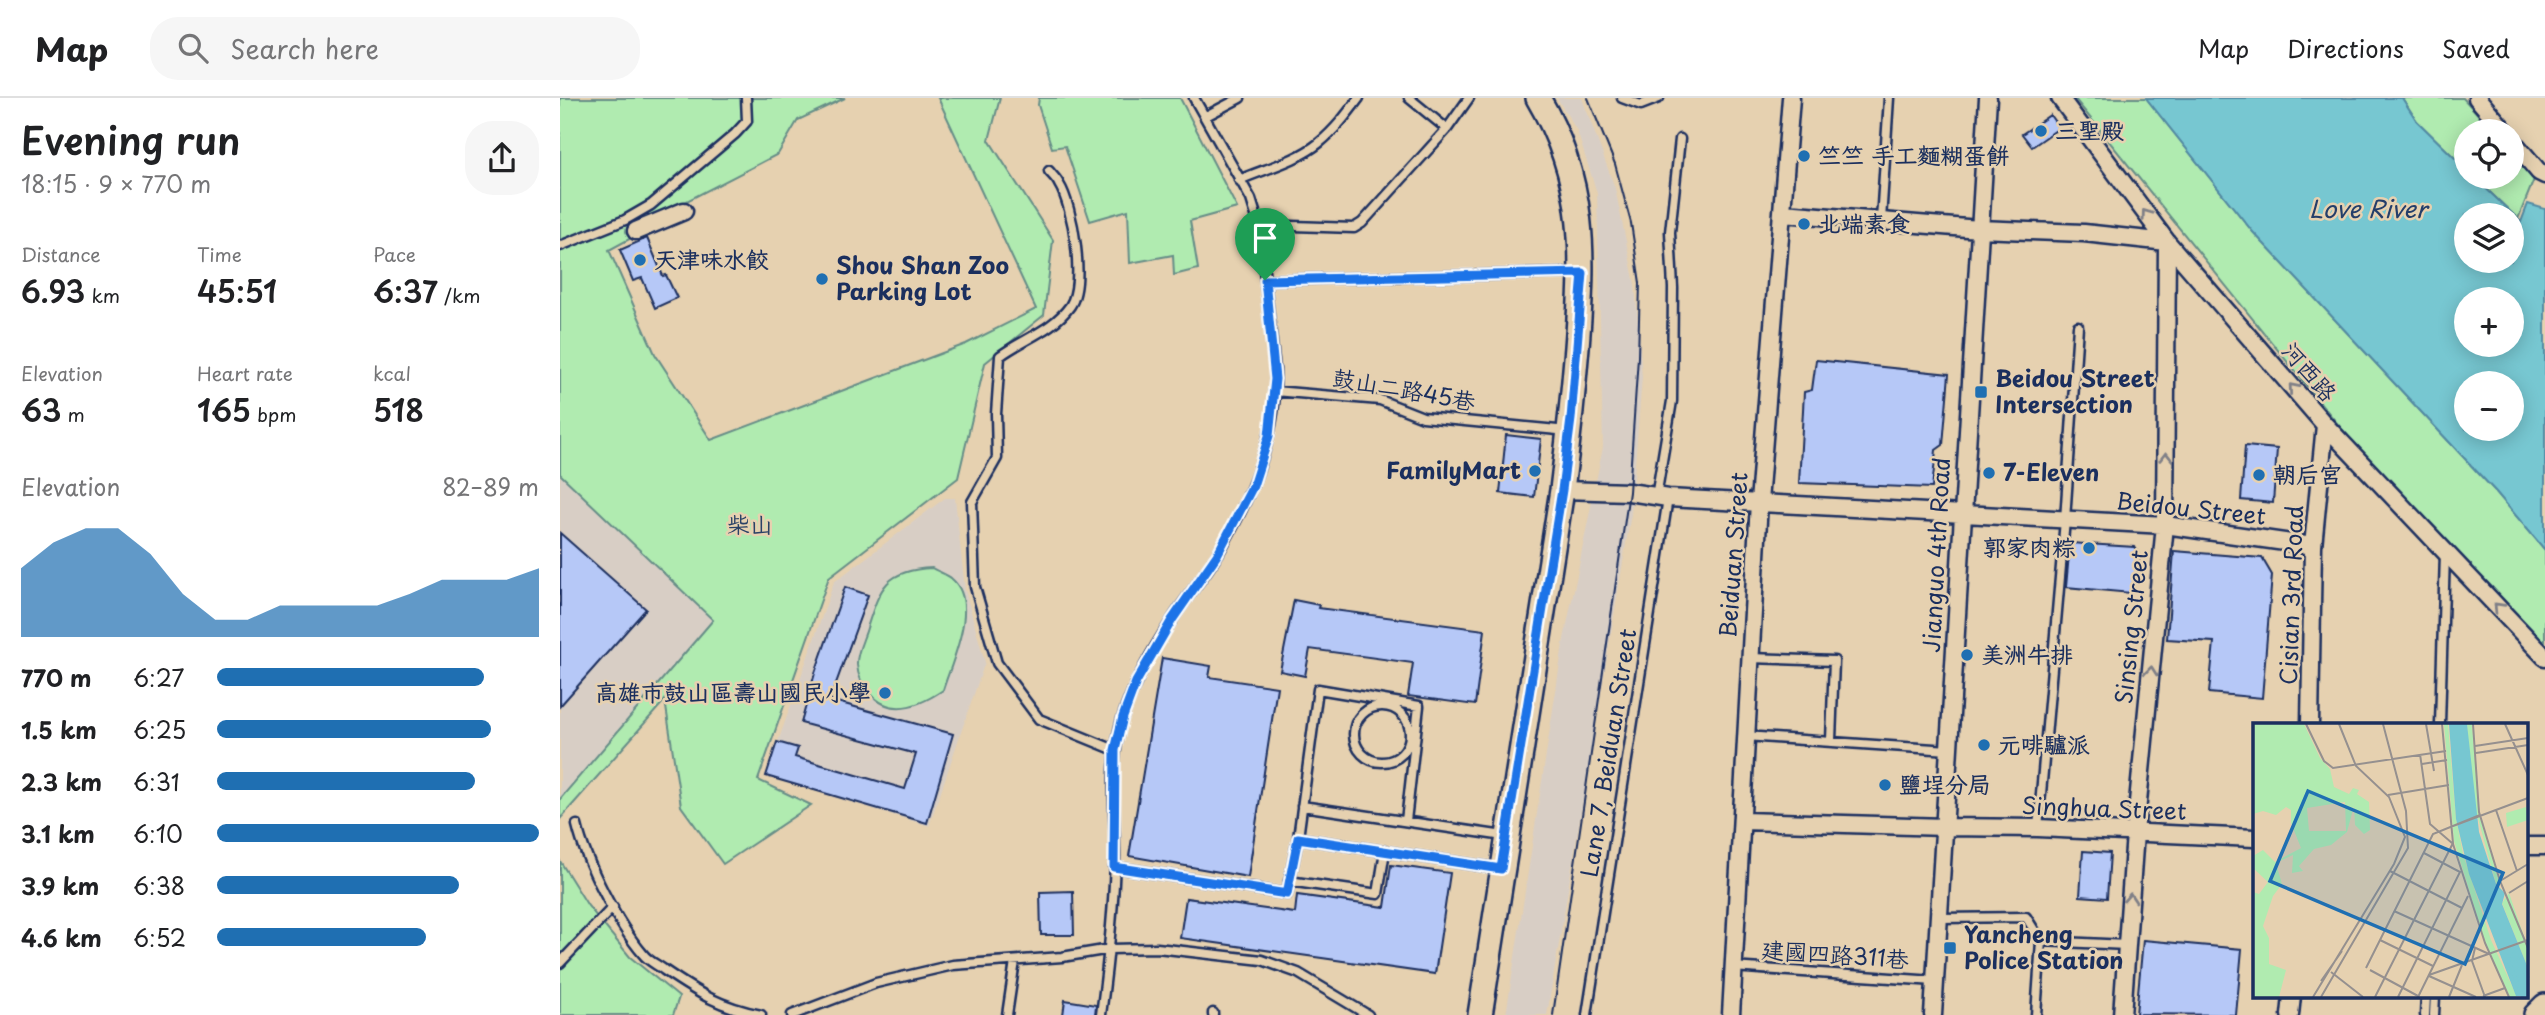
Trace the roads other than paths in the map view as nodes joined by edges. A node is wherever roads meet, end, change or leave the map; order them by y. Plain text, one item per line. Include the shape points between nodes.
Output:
1 (746, 98) edge
2 (1195, 98) edge
3 (1240, 98) edge
4 (1359, 98) edge
5 (1409, 98) edge
6 (1469, 98) edge
7 (1538, 98) edge
8 (1622, 98) edge
9 (1658, 98) edge
10 (1791, 98) edge
11 (1889, 98) edge
12 (1988, 98) edge
13 (2060, 98) edge
14 (2477, 98) edge
15 (1206, 116) junction
16 (2495, 119) edge
17 (1447, 129) junction
18 (1680, 139) dead end
19 (2524, 152) edge
20 (1049, 171) dead end
21 (2543, 171) edge
22 (1238, 180) junction
23 (684, 211) dead end
24 (1783, 213) junction
25 (1881, 220) junction
26 (1259, 225) junction
27 (1979, 229) junction
28 (635, 230) dead end
29 (2166, 242) junction
30 (560, 246) edge
31 (1583, 273) junction
32 (1265, 280) junction
33 (2078, 326) dead end
34 (1275, 391) junction
35 (2325, 425) junction
36 (1569, 431) junction
37 (1562, 490) junction
38 (1662, 497) junction
39 (1759, 502) junction
40 (1961, 514) junction
41 (2065, 520) junction
42 (2165, 525) junction
43 (2313, 546) junction
44 (2445, 551) junction
45 (2545, 657) edge
46 (1750, 658) junction
47 (1375, 703) junction
48 (1418, 721) junction
49 (2310, 723) edge
50 (2440, 723) edge
51 (1410, 734) junction
52 (1745, 736) junction
53 (1831, 740) junction
54 (1115, 750) junction
55 (1949, 750) junction
56 (1414, 751) junction
57 (1302, 806) junction
58 (1406, 821) junction
59 (1742, 821) junction
60 (577, 825) dead end
61 (1945, 827) junction
62 (2038, 828) junction
63 (2135, 833) junction
64 (1507, 837) junction
65 (1298, 838) junction
66 (2253, 838) edge
67 (1385, 851) junction
68 (1114, 867) junction
69 (1501, 869) junction
70 (1290, 881) junction
71 (613, 907) junction
72 (1940, 918) junction
73 (2041, 941) junction
74 (2127, 945) junction
75 (1110, 949) junction
76 (1016, 961) junction
77 (560, 963) edge
78 (1732, 967) junction
79 (1936, 981) junction
80 (2545, 1006) edge
81 (761, 1015) edge
82 (792, 1015) edge
83 (1007, 1015) edge
84 (1101, 1015) edge
85 (1368, 1015) edge
86 (1480, 1015) edge
87 (1587, 1015) edge
88 (1731, 1015) edge
89 (1933, 1015) edge
90 (2036, 1015) edge
91 (2122, 1015) edge
92 (2536, 1015) edge

1 - 30 lane via 747,121 651,205
2 - 15 lane
3 - 15 lane
4 - 22 lane via 1317,145
5 - 17 lane
6 - 17 lane
7 - 31 street via 1563,148 1574,183
8 - 9 lane via 1641,106
10 - 24 street, Beiduan Street
11 - 25 lane
12 - 27 street, Jianguo 4th Road
29 -> 13 street, 河西路
14 - 16 street
15 - 22 lane
17 - 26 lane via 1354,228
18 - 38 lane, Lane 7, Beiduan Street via 1670,232 1672,401
19 - 21 street
20 - 54 lane via 1060,185 1076,236 1072,303 1044,331 1000,356 997,458 972,502 975,587 997,663 1039,719
22 - 26 lane via 1251,198
23 - 28 street
24 - 25 street
24 - 39 street, Beiduan Street
25 - 27 street
26 - 32 lane
27 - 29 street
27 - 40 street, Jianguo 4th Road
35 -> 29 street, 河西路
42 -> 29 street, Sinsing Street
31 - 32 lane
31 - 36 street
32 - 34 lane
33 - 41 lane
34 - 36 lane, 鼓山二路45巷 via 1380,400 1423,417
34 - 54 lane via 1269,436 1253,486 1217,555 1136,682
35 - 43 street, Cisian 3rd Road
35 - 44 street, 河西路
36 - 37 street
37 - 38 street, Beidou Street
37 - 64 street
38 - 39 street, Beidou Street
38 - 87 lane, Lane 7, Beiduan Street
39 - 40 street, Beidou Street
39 - 46 street, Beiduan Street
40 - 41 street, Beidou Street
40 - 55 street, Jianguo 4th Road
41 - 42 street, Beidou Street
41 - 62 lane
42 - 43 street, Beidou Street
63 -> 42 street, Sinsing Street
43 - 49 street, Cisian 3rd Road
45 -> 44 street, 河西路
44 - 50 lane
46 - 52 street, Beiduan Street
46 - 53 lane via 1834,661
47 - 48 lane via 1419,706
47 - 51 lane via 1402,713
47 - 51 lane via 1355,726 1353,735 1361,753 1378,762 1395,759 1408,747
47 - 57 lane via 1318,689
48 - 51 lane
48 - 56 lane
51 - 56 lane
52 - 53 lane
52 - 59 street, Beiduan Street
53 - 55 lane
54 - 68 lane
55 - 61 street, Jianguo 4th Road
56 - 58 lane
57 - 58 lane
57 - 65 lane
58 - 64 lane
59 - 61 street, Singhua Street
59 - 78 street, Beiduan Street
60 - 71 lane via 583,850
61 - 62 street, Singhua Street
61 - 72 street, Jianguo 4th Road
62 - 63 street, Singhua Street
63 - 66 street, Singhua Street
74 -> 63 street, Sinsing Street
64 - 69 street
65 - 67 lane
65 - 70 lane
67 - 69 lane
67 - 70 lane via 1378,894
68 - 70 lane via 1287,894
68 - 75 lane
69 - 86 street
71 - 77 lane
71 - 81 lane via 644,956 697,993 731,1009
72 - 73 lane via 2026,918
72 - 79 street, Jianguo 4th Road
73 - 74 lane
73 - 90 lane
74 - 91 street, Sinsing Street
75 - 76 lane
75 - 84 lane
75 - 85 lane via 1157,948 1262,960 1298,973
76 - 82 lane via 953,965 876,983
76 - 83 lane
78 - 79 lane, 建國四路311巷
78 - 88 street, Beiduan Street
79 - 89 street, Jianguo 4th Road
80 - 92 street

